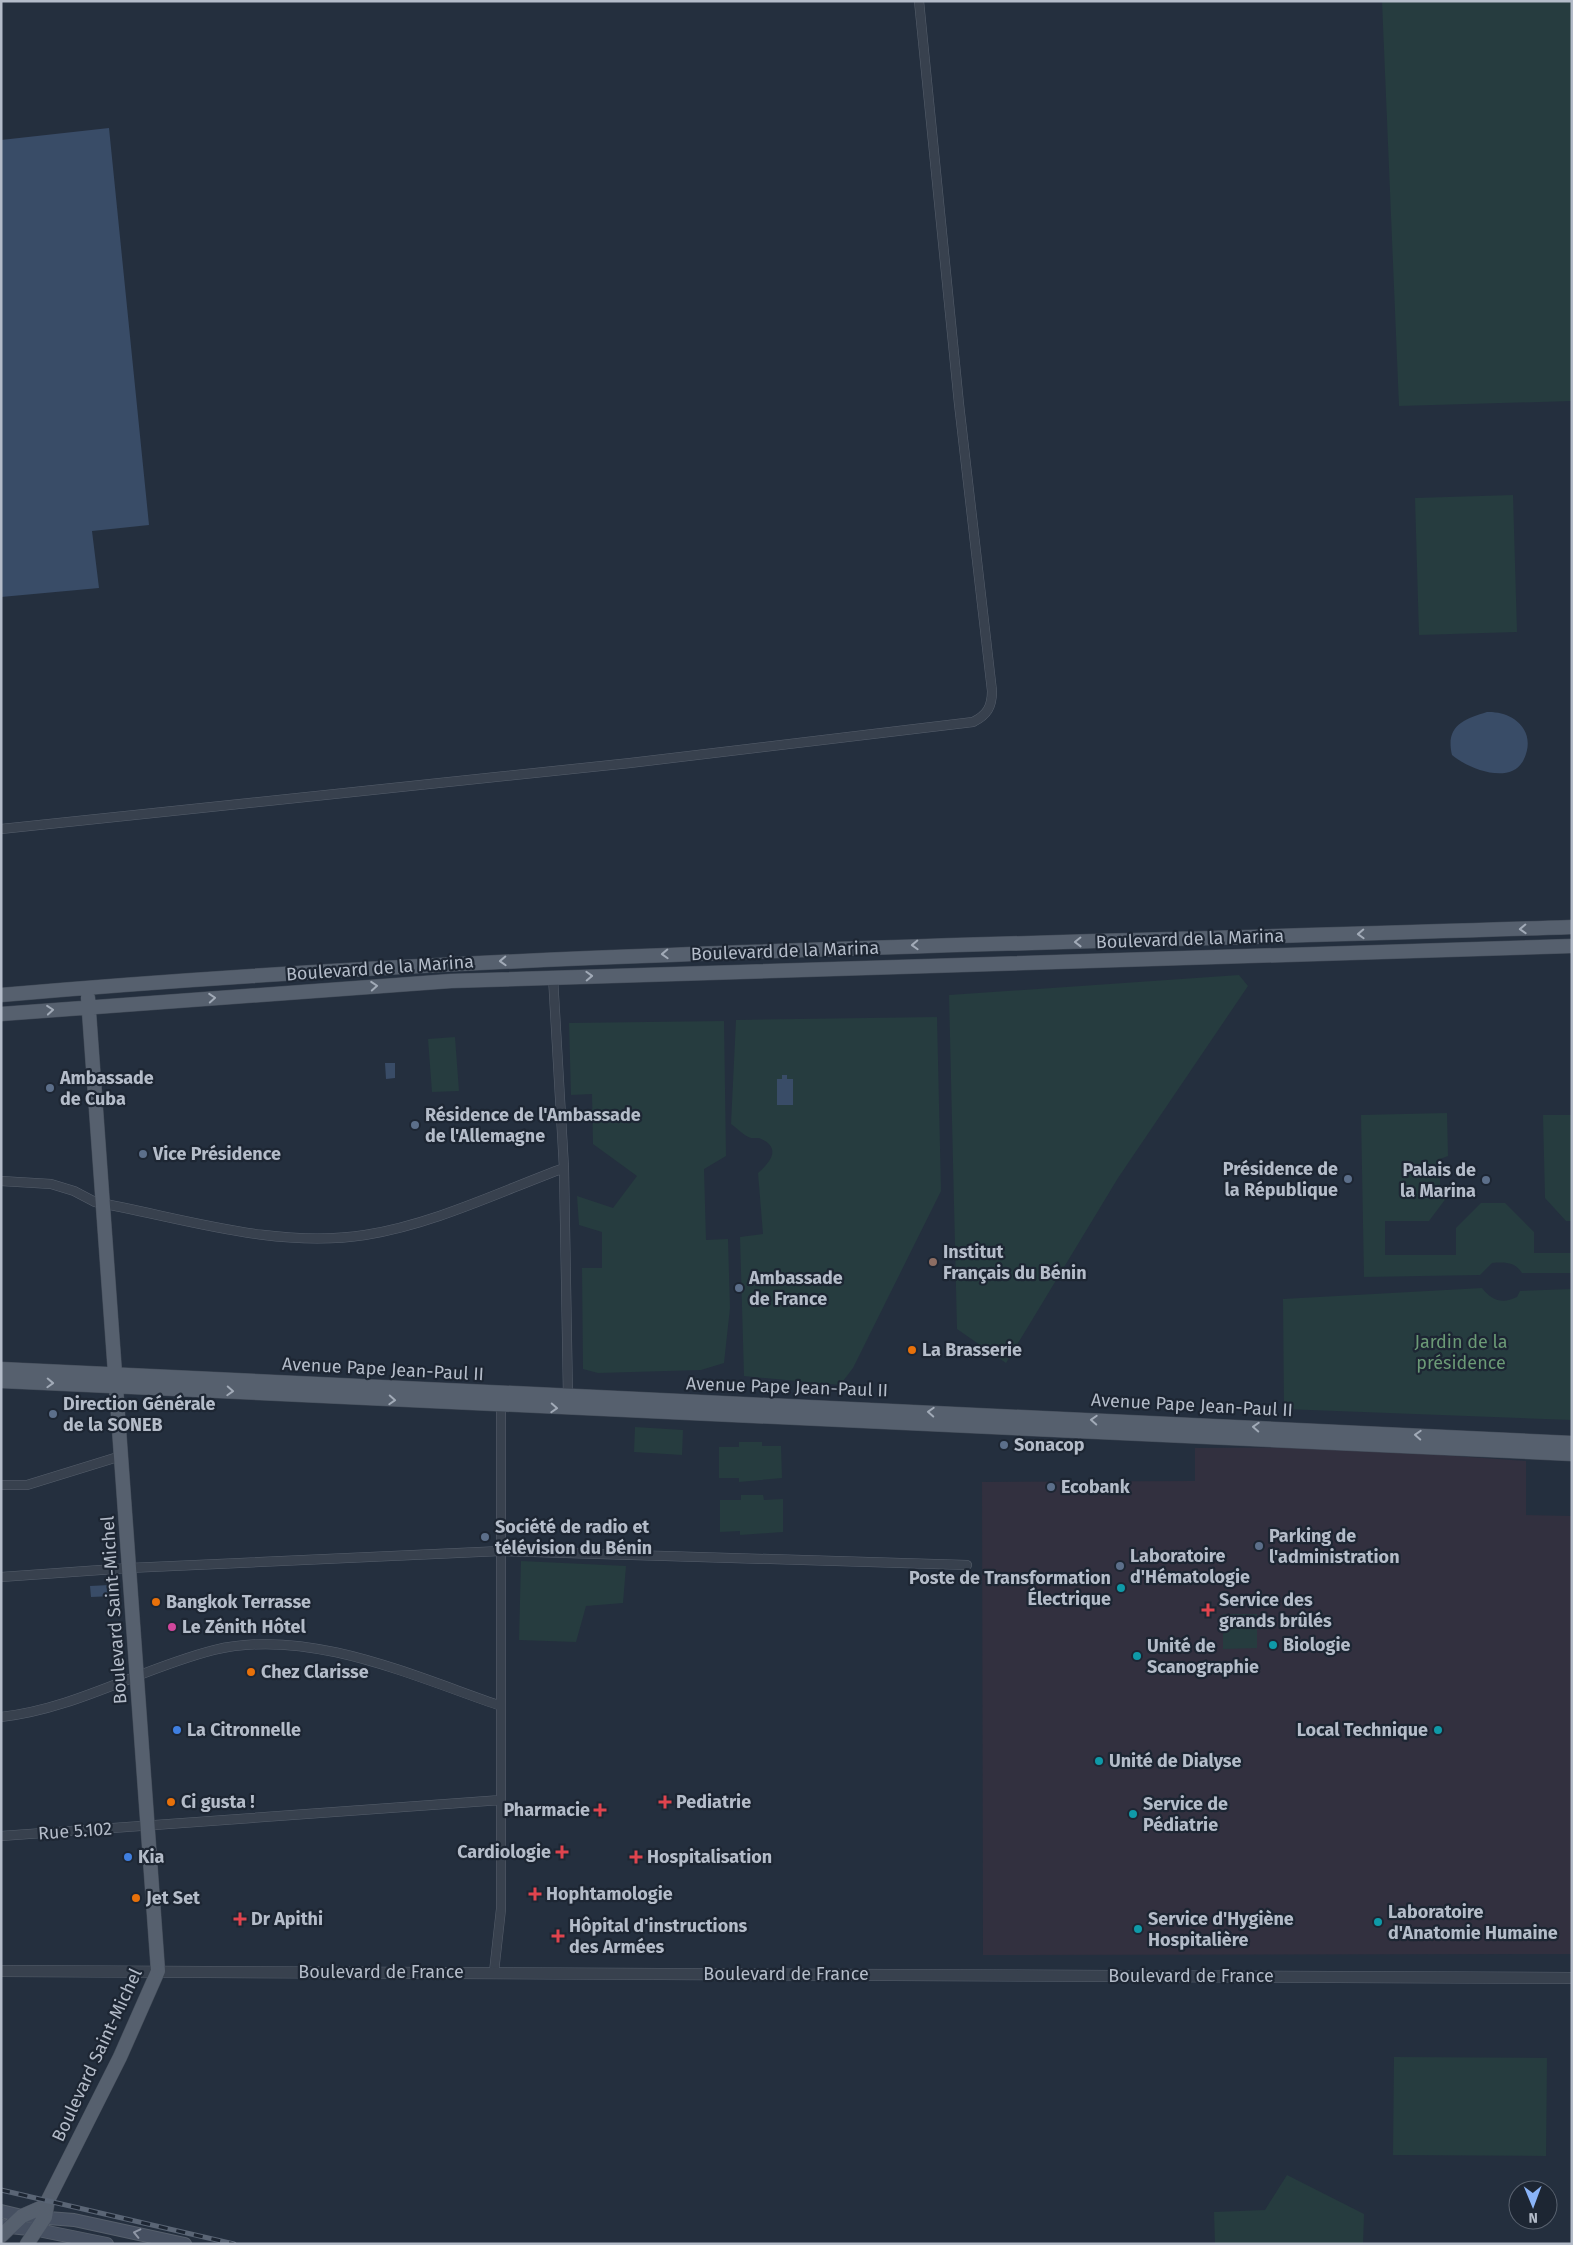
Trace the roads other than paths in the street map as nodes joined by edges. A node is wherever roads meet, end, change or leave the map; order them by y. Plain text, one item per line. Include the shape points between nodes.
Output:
1 (919, 1) edge
2 (1, 829) edge
3 (1572, 927) edge
4 (1336, 935) junction
5 (1286, 936) junction
6 (1572, 946) edge
7 (1330, 953) junction
8 (1284, 954) junction
9 (553, 977) junction
10 (88, 988) junction
11 (1, 995) edge
12 (89, 1007) junction
13 (1, 1014) edge
14 (564, 1168) junction
15 (1, 1181) edge
16 (103, 1203) junction
17 (1, 1369) edge
18 (116, 1379) junction
19 (1, 1381) edge
20 (568, 1396) junction
21 (501, 1399) junction
22 (1065, 1424) junction
23 (1572, 1443) edge
24 (1572, 1454) edge
25 (121, 1456) junction
26 (1, 1485) edge
27 (501, 1551) junction
28 (967, 1566) dead end
29 (129, 1568) junction
30 (1, 1577) edge
31 (137, 1677) junction
32 (501, 1706) junction
33 (1, 1717) edge
34 (501, 1800) junction
35 (148, 1826) junction
36 (1, 1836) edge
37 (158, 1971) junction
38 (1, 1972) edge
39 (494, 1972) junction
40 (1572, 1978) edge
41 (46, 2211) junction
42 (1, 2212) edge
43 (22, 2216) junction
44 (4, 2230) edge
45 (38, 2230) junction
46 (27, 2244) edge
47 (107, 2244) edge
48 (185, 2244) edge

1 - 2 street via 960,414 992,691 988,712 973,722 630,763
3 -> 4 main road, Boulevard de la Marina
4 - 5 main road, Boulevard de la Marina
4 - 7 main road
5 - 8 main road
5 -> 10 main road, Boulevard de la Marina via 670,953 450,963
6 - 7 main road, Boulevard de la Marina
7 - 8 main road, Boulevard de la Marina
9 -> 8 main road, Boulevard de la Marina
12 -> 9 main road, Boulevard de la Marina via 451,981
9 - 14 street
10 - 11 main road, Boulevard de la Marina
10 - 12 main road, Boulevard Saint-Michel
13 -> 12 main road, Boulevard de la Marina
12 - 16 main road, Boulevard Saint-Michel
14 - 16 street via 428,1219 347,1237 274,1236
14 - 20 street
15 - 16 street via 51,1184
16 - 18 main road, Boulevard Saint-Michel
17 - 18 main road, Avenue Pape Jean-Paul II
19 -> 18 main road, Avenue Pape Jean-Paul II
18 - 21 main road, Avenue Pape Jean-Paul II
18 - 25 main road, Boulevard Saint-Michel
20 - 21 main road, Avenue Pape Jean-Paul II
22 -> 20 main road, Avenue Pape Jean-Paul II
21 -> 22 main road, Avenue Pape Jean-Paul II
21 - 27 street
23 -> 22 main road, Avenue Pape Jean-Paul II
22 - 24 main road, Avenue Pape Jean-Paul II
25 - 26 street via 27,1486
25 - 29 main road, Boulevard Saint-Michel
27 - 28 street
27 - 29 street
27 - 32 street
29 - 30 street
29 - 31 main road, Boulevard Saint-Michel
31 - 32 street via 216,1650 258,1644 288,1645 370,1662
31 - 33 street via 44,1709
31 - 35 main road, Boulevard Saint-Michel
32 - 34 street
34 - 35 street, Rue 5.102
34 - 39 street via 500,1909
35 - 36 street, Rue 5.102
35 - 37 main road, Boulevard Saint-Michel
37 - 38 street, Boulevard de France
37 - 39 street, Boulevard de France
37 - 41 main road, Boulevard Saint-Michel
39 - 40 street, Boulevard de France
41 - 43 main road
41 - 45 main road, Boulevard Saint-Michel
48 -> 41 main road
42 - 43 main road
43 - 44 main road
44 - 45 main road
45 - 46 main road, Boulevard Saint-Michel
45 - 47 main road

